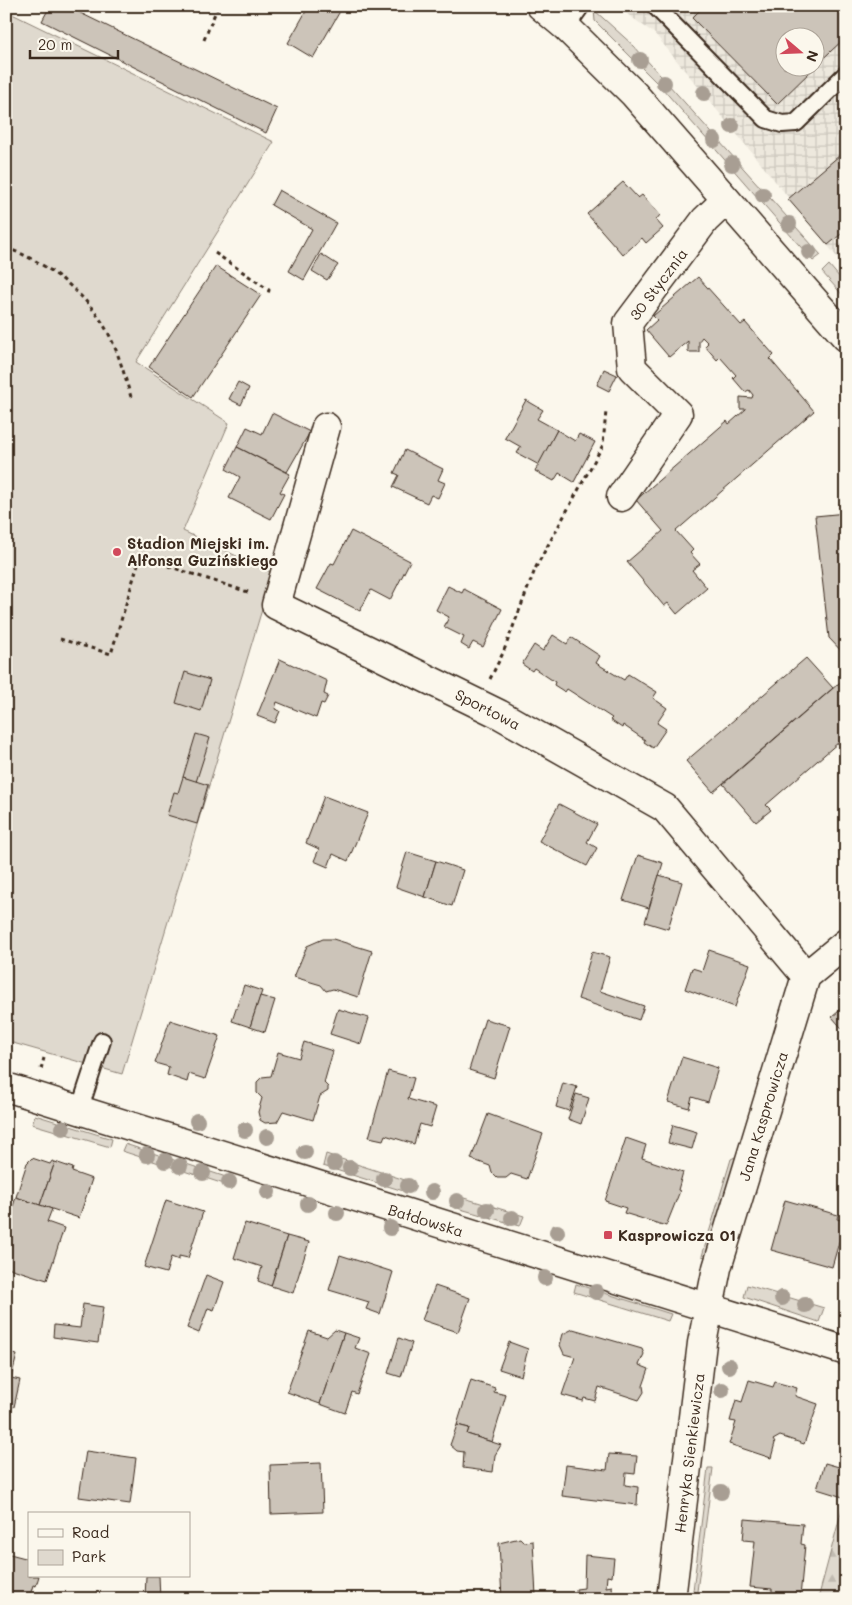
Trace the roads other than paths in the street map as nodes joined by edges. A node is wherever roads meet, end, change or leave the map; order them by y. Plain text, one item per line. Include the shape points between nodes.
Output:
1 (541, 6) edge
2 (655, 6) edge
3 (574, 16) edge
4 (846, 74) edge
5 (726, 200) junction
6 (846, 337) edge
7 (326, 427) dead end
8 (621, 496) dead end
9 (846, 943) edge
10 (806, 976) junction
11 (102, 1041) dead end
12 (6, 1087) edge
13 (80, 1111) junction
14 (709, 1308) junction
15 (846, 1351) edge
16 (671, 1599) edge

1 - 3 street
2 - 4 lane via 766,119 782,124 796,122
3 - 5 street via 634,94
5 - 6 street
5 - 8 street, 30 Stycznia via 705,220 628,323 632,368 678,414
7 - 10 street, Sportowa via 276,605 478,703 665,808
9 - 10 street
10 - 14 street, Jana Kasprowicza via 717,1268
11 - 13 lane
12 - 13 street, Bałdowska
13 - 14 street, Bałdowska
14 - 15 street, Bałdowska
14 - 16 street, Henryka Sienkiewicza via 702,1342

